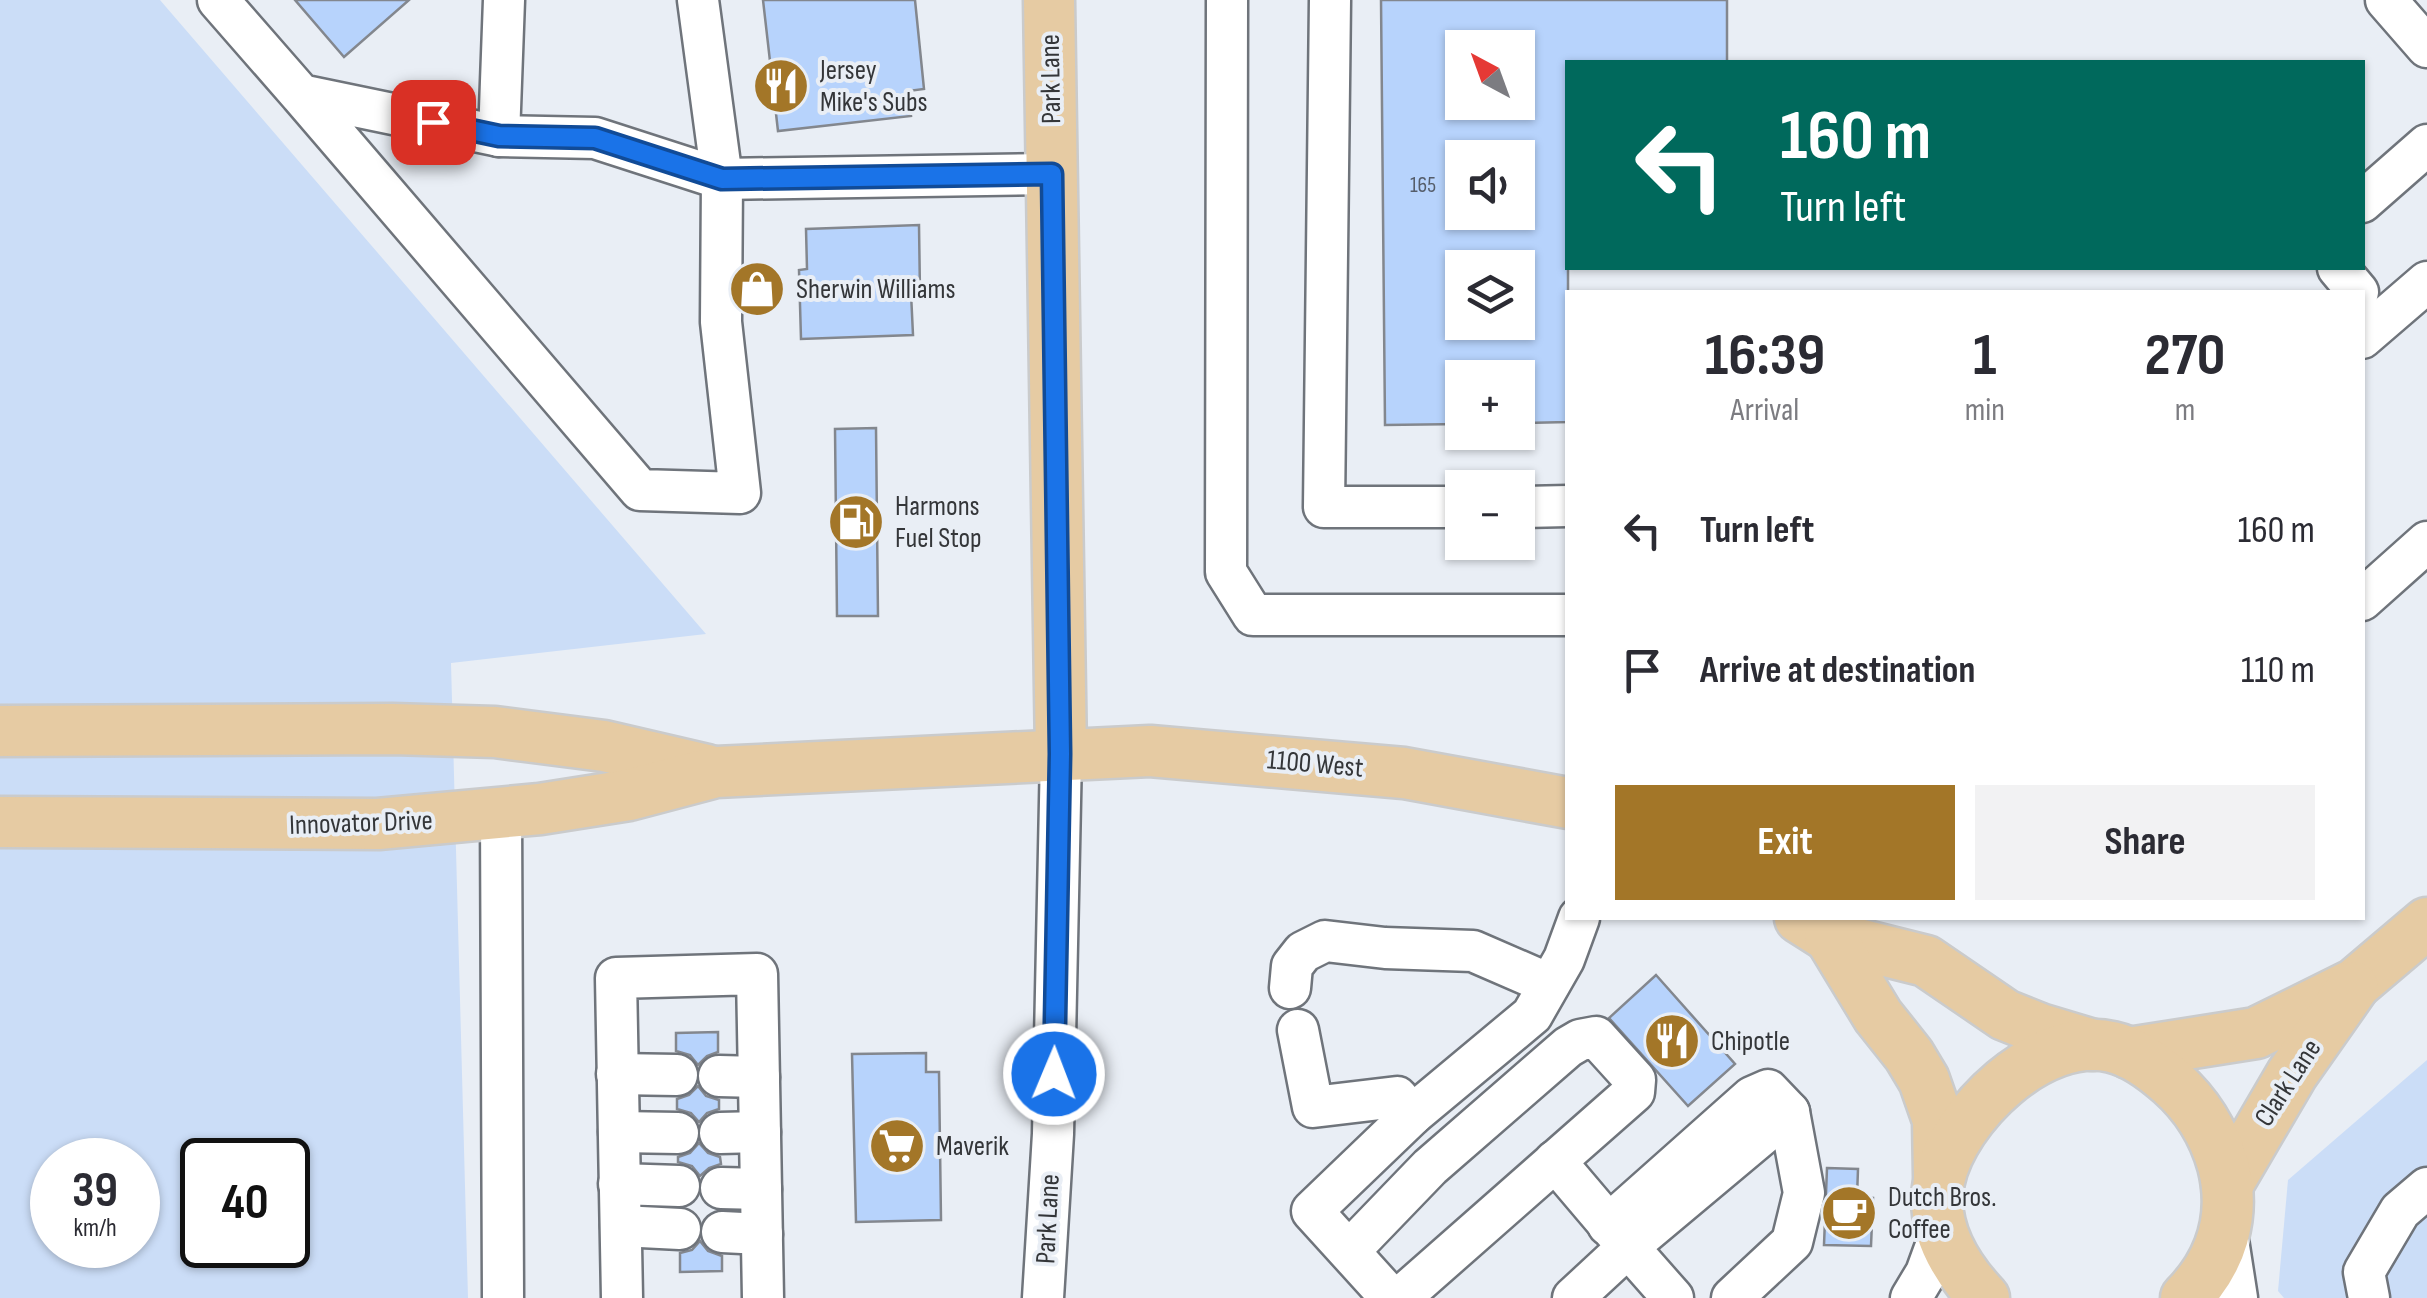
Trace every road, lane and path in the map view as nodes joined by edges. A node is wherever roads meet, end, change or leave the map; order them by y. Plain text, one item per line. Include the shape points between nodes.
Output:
1 (218, 0) edge
2 (504, 0) edge
3 (698, 0) edge
4 (1049, 0) edge
5 (1227, 0) edge
6 (1330, 0) edge
7 (2386, 0) edge
8 (2427, 47) edge
9 (301, 95) junction
10 (499, 136) junction
11 (2427, 145) edge
12 (1052, 174) junction
13 (722, 179) junction
14 (2365, 199) edge
15 (2427, 282) edge
16 (2366, 312) edge
17 (1535, 506) edge
18 (1565, 506) edge
19 (1445, 507) edge
20 (2427, 542) edge
21 (2365, 597) edge
22 (1565, 615) edge
23 (0, 731) edge
24 (1060, 754) junction
25 (716, 772) junction
26 (1565, 801) edge
27 (501, 812) junction
28 (0, 822) edge
29 (1578, 920) edge
30 (2427, 923) edge
31 (1815, 927) edge
32 (1549, 984) junction
33 (2355, 984) junction
34 (1290, 988) dead end
35 (1298, 1030) dead end
36 (2111, 1049) junction
37 (617, 1074) junction
38 (676, 1076) dead end
39 (719, 1076) dead end
40 (759, 1077) junction
41 (1412, 1116) junction
42 (618, 1132) junction
43 (678, 1132) dead end
44 (720, 1132) dead end
45 (760, 1132) junction
46 (1555, 1161) junction
47 (619, 1184) junction
48 (678, 1186) dead end
49 (721, 1188) dead end
50 (2427, 1188) edge
51 (762, 1190) junction
52 (1941, 1205) junction
53 (2227, 1206) junction
54 (620, 1226) junction
55 (680, 1229) dead end
56 (722, 1232) dead end
57 (762, 1234) junction
58 (1618, 1236) junction
59 (1348, 1252) junction
60 (503, 1298) edge
61 (622, 1298) edge
62 (763, 1298) edge
63 (1043, 1298) edge
64 (1391, 1298) edge
65 (1400, 1298) edge
66 (1572, 1298) edge
67 (1674, 1298) edge
68 (1732, 1298) edge
69 (1911, 1298) edge
70 (1984, 1298) edge
71 (2186, 1298) edge
72 (2237, 1298) edge
73 (2369, 1298) edge

1 - 9 street
2 - 10 street
3 - 13 street
4 - 12 main road, Park Lane
5 - 22 street via 1226,572 1253,615
6 - 19 street via 1324,507
7 - 8 street
9 - 10 street
9 - 13 street via 640,490 740,493 720,322
10 - 13 street via 595,138
11 - 14 street
12 - 13 street
12 - 24 main road, Park Lane
15 - 16 street
17 - 18 street
20 - 21 street
23 - 25 main road, Innovator Drive via 496,732 604,746
24 - 25 main road, Innovator Drive
24 - 26 main road, 1100 West via 1180,751 1404,772
24 - 63 street, Park Lane
25 - 27 main road, Innovator Drive via 629,795
27 - 28 main road, Innovator Drive via 305,826
27 - 60 street
29 - 32 street
30 - 33 main road, Clark Lane
31 - 36 main road via 1926,961 2005,1015
31 - 52 main road via 1910,1055 1929,1092 1938,1120
32 - 34 street via 1473,952 1325,940 1292,966
32 - 41 street via 1532,1014
33 - 36 main road, Clark Lane via 2256,1032
33 - 53 main road, Clark Lane via 2292,1074
35 - 41 street via 1313,1107 1397,1097
36 - 52 main road, Clark Lane via 2054,1054 2000,1084 1958,1136
36 - 53 main road via 2162,1075 2193,1104 2220,1154
37 - 38 street
37 - 40 street via 616,978 757,974
37 - 42 street
39 - 40 street
40 - 45 street
41 - 59 street via 1312,1212
42 - 43 street
42 - 47 street
44 - 45 street
45 - 51 street
46 - 58 street
46 - 59 street via 1634,1092 1635,1080 1596,1037 1580,1040 1430,1167
46 - 65 street
47 - 48 street
47 - 54 street
49 - 51 street
50 - 73 street via 2400,1211 2364,1272
51 - 57 street
52 - 69 street via 1926,1273
52 - 70 main road via 1956,1263
53 - 71 main road, Clark Lane via 2211,1268
53 - 72 street
54 - 55 street
54 - 61 street
56 - 57 street
57 - 62 street
58 - 66 street
58 - 67 street
58 - 68 street via 1789,1112 1804,1193 1792,1242
59 - 64 street

